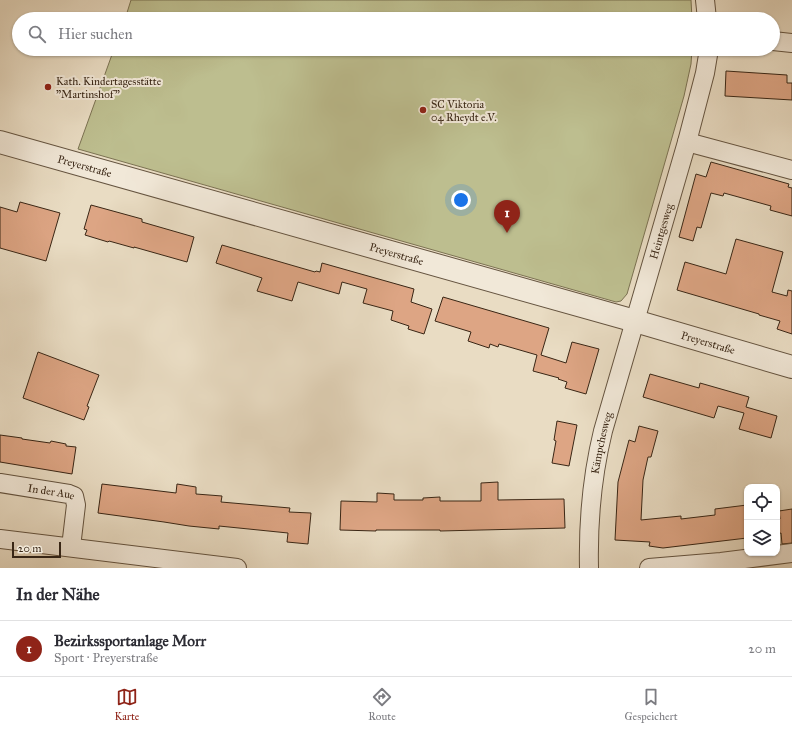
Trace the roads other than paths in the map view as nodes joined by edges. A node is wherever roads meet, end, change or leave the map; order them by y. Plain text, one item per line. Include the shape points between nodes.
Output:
1 (705, 0) edge
2 (706, 12) edge
3 (780, 42) edge
4 (792, 43) edge
5 (707, 56) edge
6 (0, 142) edge
7 (687, 142) junction
8 (792, 170) edge
9 (635, 321) junction
10 (792, 367) edge
11 (0, 483) edge
12 (0, 539) edge
13 (71, 547) junction
14 (792, 553) edge
15 (237, 568) edge
16 (589, 568) edge
17 (649, 568) edge

1 - 2 street
3 - 4 street
5 - 7 street, Heintgesweg via 705,74
6 - 9 street, Preyerstraße
7 - 8 street
7 - 9 street, Heintgesweg
9 - 10 street, Preyerstraße
9 - 16 street, Kämpchesweg via 596,462 588,544
11 - 13 street, In der Aue via 74,496 76,505
12 - 13 street
13 - 15 street
14 - 17 street

